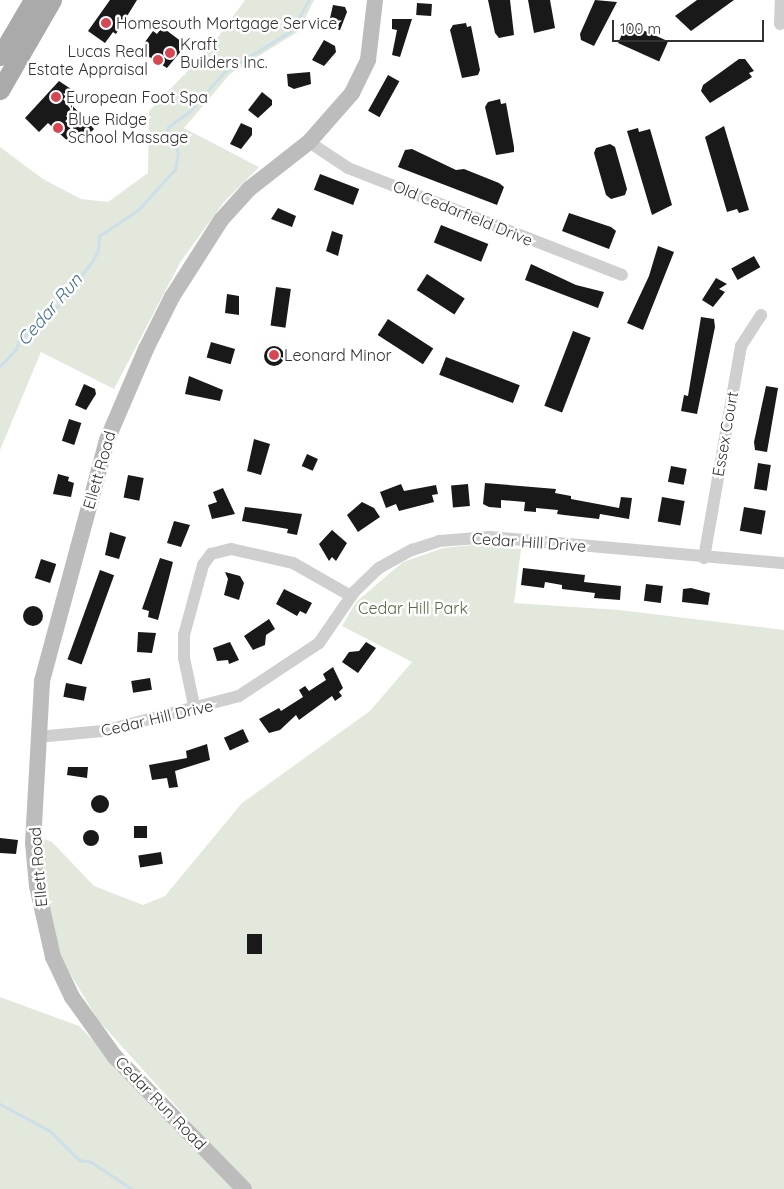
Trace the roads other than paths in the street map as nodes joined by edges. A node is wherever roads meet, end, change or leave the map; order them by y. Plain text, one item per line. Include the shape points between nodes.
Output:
1 (33, 0) edge
2 (52, 0) edge
3 (375, 0) edge
4 (781, 0) edge
5 (780, 24) dead end
6 (0, 56) edge
7 (0, 90) edge
8 (309, 142) junction
9 (622, 275) dead end
10 (761, 315) dead end
11 (704, 558) junction
12 (784, 563) edge
13 (351, 596) junction
14 (195, 710) junction
15 (37, 737) junction
16 (83, 1013) joint
17 (244, 1189) edge

1 - 6 main road
2 - 7 main road
3 - 8 street, Ellett Road via 373,39 366,66 344,105
4 - 5 street
8 - 9 street, Old Cedarfield Drive via 348,168
8 - 15 street, Ellett Road via 249,189 211,232 172,297 122,401 46,652
10 - 11 street, Essex Court via 741,346
11 - 12 street, Cedar Hill Drive
11 - 13 street, Cedar Hill Drive via 490,537 454,538 423,545 391,560
13 - 14 street, Cedar Hill Drive via 329,632 312,649 239,696
13 - 14 street via 293,563 231,550 211,554 203,565 184,635 184,658
14 - 15 street, Cedar Hill Drive via 82,735
15 - 16 street, Ellett Road via 33,832 37,886 54,957
16 - 17 street, Cedar Run Road via 115,1057

